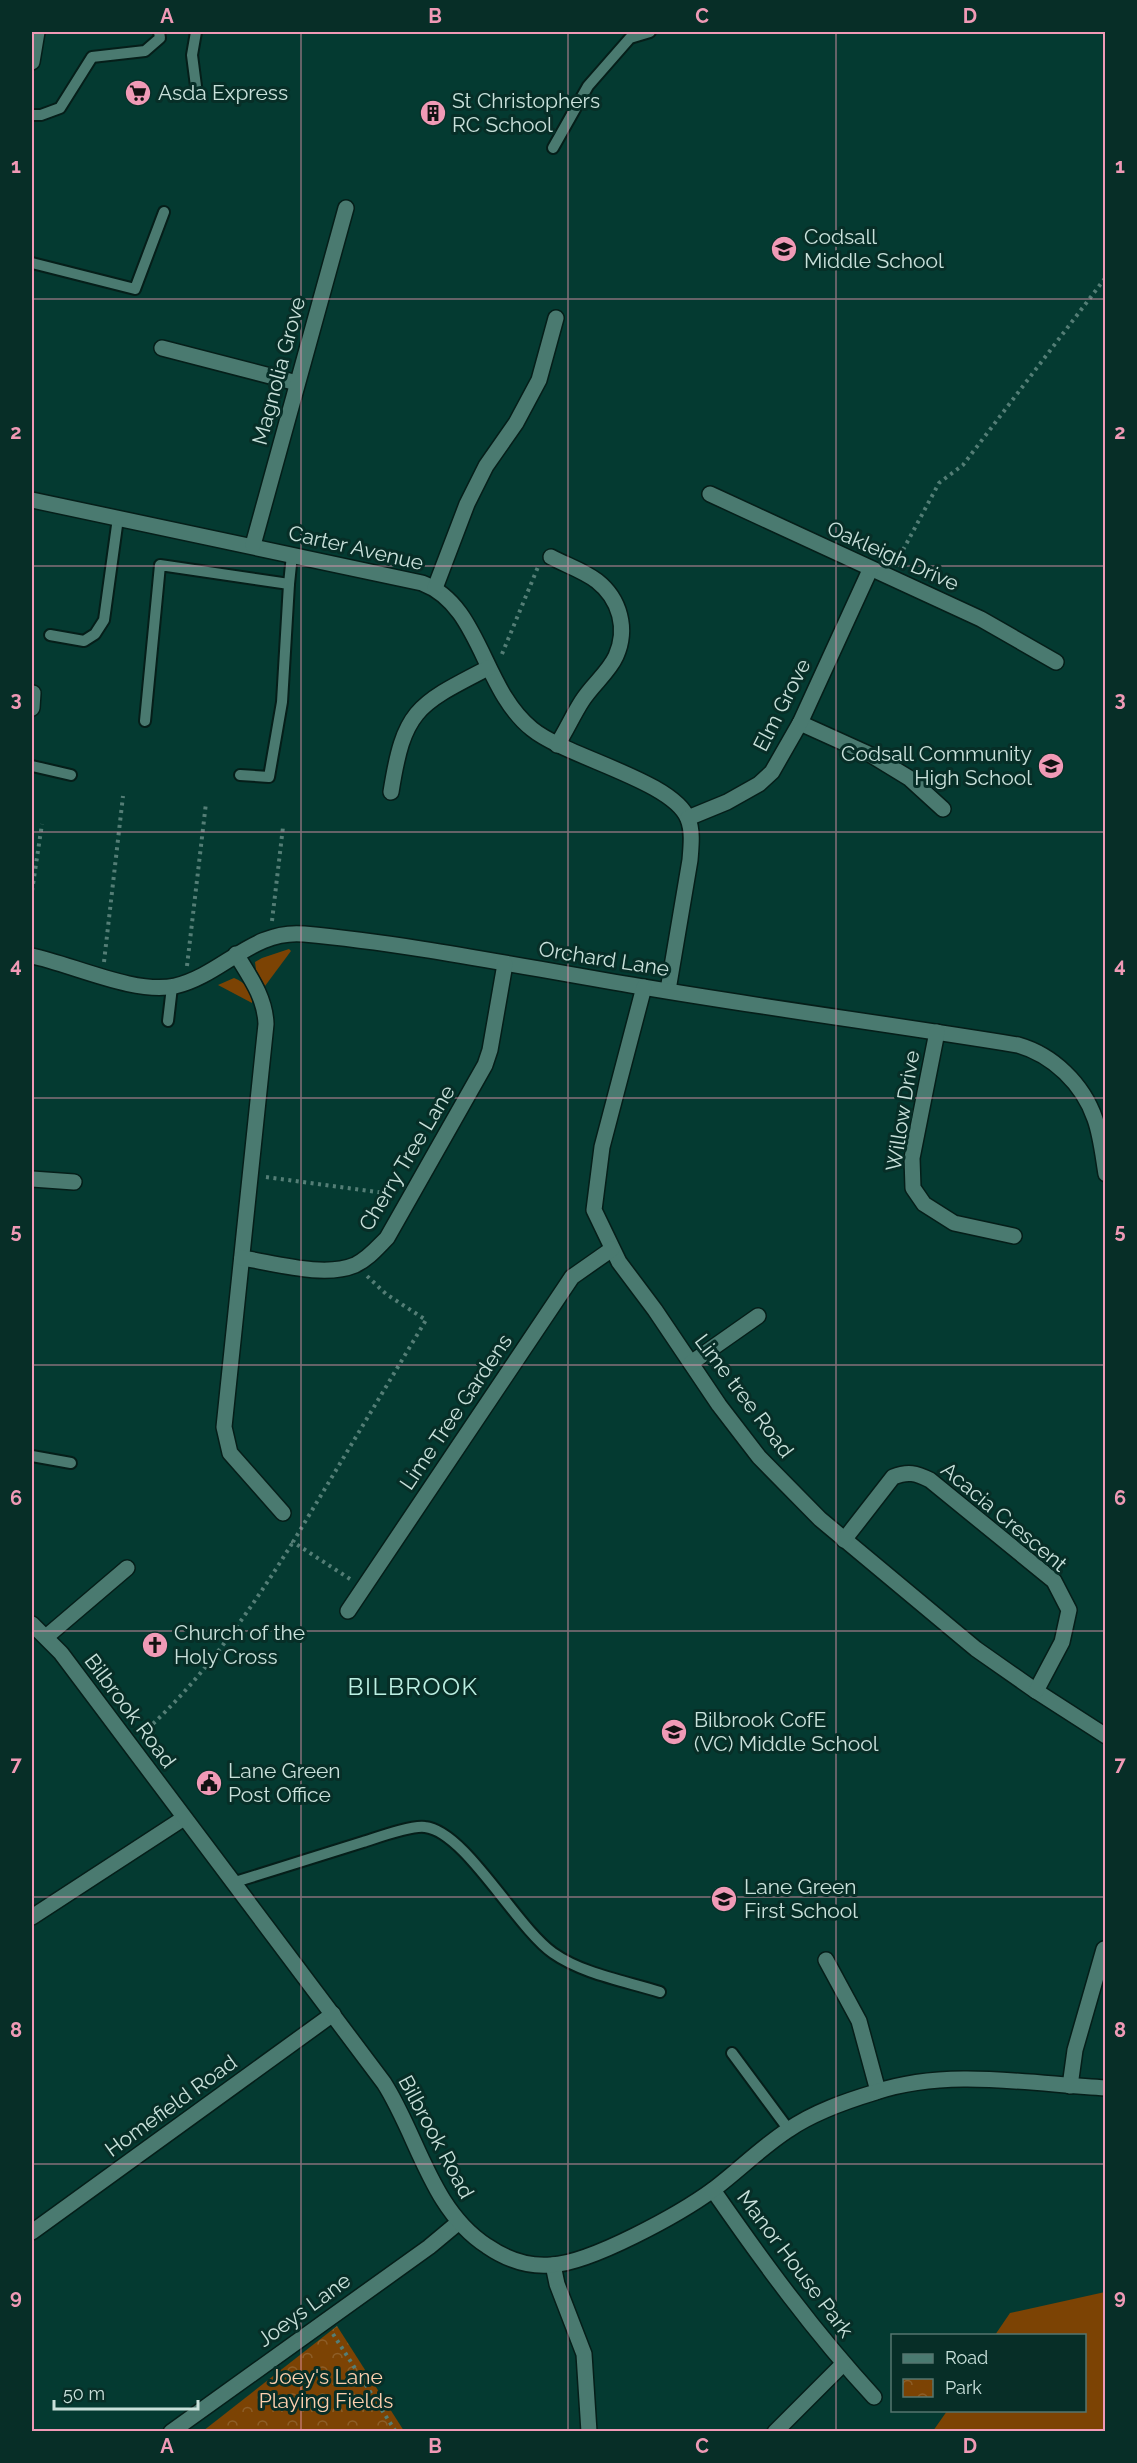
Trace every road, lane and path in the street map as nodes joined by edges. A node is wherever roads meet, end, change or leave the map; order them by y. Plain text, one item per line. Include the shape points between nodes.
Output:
1 (37, 32) edge
2 (159, 32) edge
3 (196, 32) edge
4 (650, 32) edge
5 (32, 62) edge
6 (197, 94) dead end
7 (32, 115) edge
8 (553, 148) dead end
9 (346, 208) dead end
10 (164, 212) dead end
11 (32, 262) edge
12 (1106, 277) edge
13 (556, 318) dead end
14 (162, 348) dead end
15 (297, 383) junction
16 (710, 494) dead end
17 (32, 500) edge
18 (118, 518) junction
19 (253, 545) junction
20 (291, 555) junction
21 (551, 557) joint
22 (895, 566) dead end
23 (870, 570) junction
24 (289, 584) junction
25 (435, 588) junction
26 (50, 634) dead end
27 (1056, 662) dead end
28 (488, 668) junction
29 (146, 721) dead end
30 (800, 723) junction
31 (557, 746) junction
32 (32, 766) edge
33 (240, 775) dead end
34 (71, 776) dead end
35 (391, 792) dead end
36 (123, 796) dead end
37 (206, 803) dead end
38 (943, 809) dead end
39 (688, 818) junction
40 (42, 824) dead end
41 (283, 827) dead end
42 (32, 891) edge
43 (271, 924) dead end
44 (236, 954) junction
45 (32, 956) edge
46 (104, 963) dead end
47 (506, 964) junction
48 (187, 970) dead end
49 (172, 987) junction
50 (644, 987) junction
51 (668, 990) junction
52 (168, 1021) dead end
53 (938, 1032) junction
54 (1106, 1174) edge
55 (262, 1177) dead end
56 (32, 1179) edge
57 (74, 1182) dead end
58 (399, 1195) dead end
59 (1014, 1236) dead end
60 (612, 1249) junction
61 (242, 1258) junction
62 (355, 1265) junction
63 (758, 1316) dead end
64 (691, 1363) junction
65 (32, 1456) edge
66 (71, 1463) dead end
67 (283, 1513) dead end
68 (844, 1540) junction
69 (293, 1542) junction
70 (127, 1568) dead end
71 (363, 1588) junction
72 (348, 1611) dead end
73 (32, 1624) edge
74 (46, 1637) junction
75 (1036, 1691) junction
76 (1106, 1736) edge
77 (130, 1744) junction
78 (184, 1818) junction
79 (232, 1883) junction
80 (32, 1917) edge
81 (1104, 1949) dead end
82 (826, 1960) dead end
83 (660, 1992) dead end
84 (333, 2014) junction
85 (732, 2054) dead end
86 (1070, 2086) junction
87 (1106, 2088) edge
88 (878, 2091) junction
89 (789, 2130) junction
90 (713, 2190) junction
91 (459, 2222) junction
92 (32, 2232) edge
93 (553, 2265) junction
94 (325, 2320) junction
95 (843, 2364) junction
96 (874, 2397) dead end
97 (171, 2432) edge
98 (396, 2432) edge
99 (589, 2432) edge
100 (775, 2432) edge

1 - 5 street
2 - 7 lane via 160,38 145,51 92,57 60,108
3 - 6 lane via 192,55
4 - 8 lane via 630,38 588,86
9 - 15 street, Magnolia Grove
10 - 11 lane via 135,289
12 - 22 path via 963,465 939,483
13 - 25 street via 539,380 467,504
14 - 15 street
15 - 19 street, Magnolia Grove
16 - 23 street, Oakleigh Drive
17 - 18 street, Carter Avenue
18 - 19 street, Carter Avenue
18 - 26 lane via 104,620 95,634 84,641
19 - 20 street, Carter Avenue
20 - 24 lane
20 - 25 street, Carter Avenue
21 - 28 path via 544,554 498,664
21 - 31 street via 596,579 617,606 622,624 616,658 582,700
23 - 27 street, Oakleigh Drive via 981,619
23 - 30 street, Elm Grove
24 - 29 lane via 160,565
24 - 33 lane via 282,702 269,777
25 - 28 street, Carter Avenue via 467,621
28 - 31 street, Carter Avenue via 515,714
28 - 35 street via 437,695 406,726
30 - 38 street via 873,756 909,778
30 - 39 street, Elm Grove via 772,772 759,784
31 - 39 street, Carter Avenue via 663,792
32 - 34 lane
36 - 46 path
37 - 48 path
39 - 51 street via 690,860
40 - 42 path
41 - 43 path
44 - 47 street, Orchard Lane via 280,934 302,933
44 - 49 street, Orchard Lane via 209,973
44 - 61 street via 261,997 266,1024
45 - 49 street, Orchard Lane via 115,980
47 - 50 street, Orchard Lane
47 - 62 street, Cherry Tree Lane via 490,1050 477,1081 387,1238 372,1255
49 - 52 lane
50 - 51 street, Orchard Lane
50 - 60 street, Lime tree Road via 602,1148 594,1210
51 - 53 street, Orchard Lane
53 - 54 street, Orchard Lane via 1027,1048 1056,1065 1086,1098
53 - 59 street, Willow Drive via 912,1158 913,1188 924,1204 954,1223
55 - 58 path
56 - 57 street
60 - 64 street, Lime tree Road
60 - 71 street, Lime Tree Gardens via 572,1277
61 - 62 street, Cherry Tree Lane via 323,1271
61 - 67 street via 225,1440 230,1453
62 - 69 path via 386,1294 426,1320
63 - 64 street
64 - 68 street, Lime tree Road via 759,1457
65 - 66 lane
68 - 75 street, Lime tree Road via 976,1649
68 - 75 street, Acacia Crescent via 893,1477 905,1472 930,1480 1054,1581 1069,1610 1062,1642
69 - 71 path
69 - 77 path via 218,1652 160,1718
70 - 74 street
71 - 72 street, Lime Tree Gardens
73 - 74 street, Bilbrook Road
74 - 77 street, Bilbrook Road
75 - 76 street, Lime tree Road
77 - 78 street, Bilbrook Road
78 - 79 street, Bilbrook Road
78 - 80 street
79 - 83 lane via 388,1834 424,1827 461,1847 523,1924 552,1953 576,1966
79 - 84 street, Bilbrook Road
81 - 86 street via 1075,2050
82 - 88 street via 859,2021
84 - 91 street, Bilbrook Road via 396,2100 434,2184
84 - 92 street, Homefield Road
85 - 89 lane
86 - 87 street, Bilbrook Road
86 - 88 street, Bilbrook Road via 976,2078
88 - 89 street, Bilbrook Road via 838,2105
89 - 90 street, Bilbrook Road
90 - 93 street, Bilbrook Road via 618,2243 586,2257
90 - 95 street, Manor House Park
91 - 93 street, Bilbrook Road via 472,2236 504,2257 535,2266
91 - 94 street, Joeys Lane
93 - 99 street via 584,2354
94 - 97 street, Joeys Lane
94 - 98 path
95 - 96 street, Manor House Park
95 - 100 street, Manor House Park

